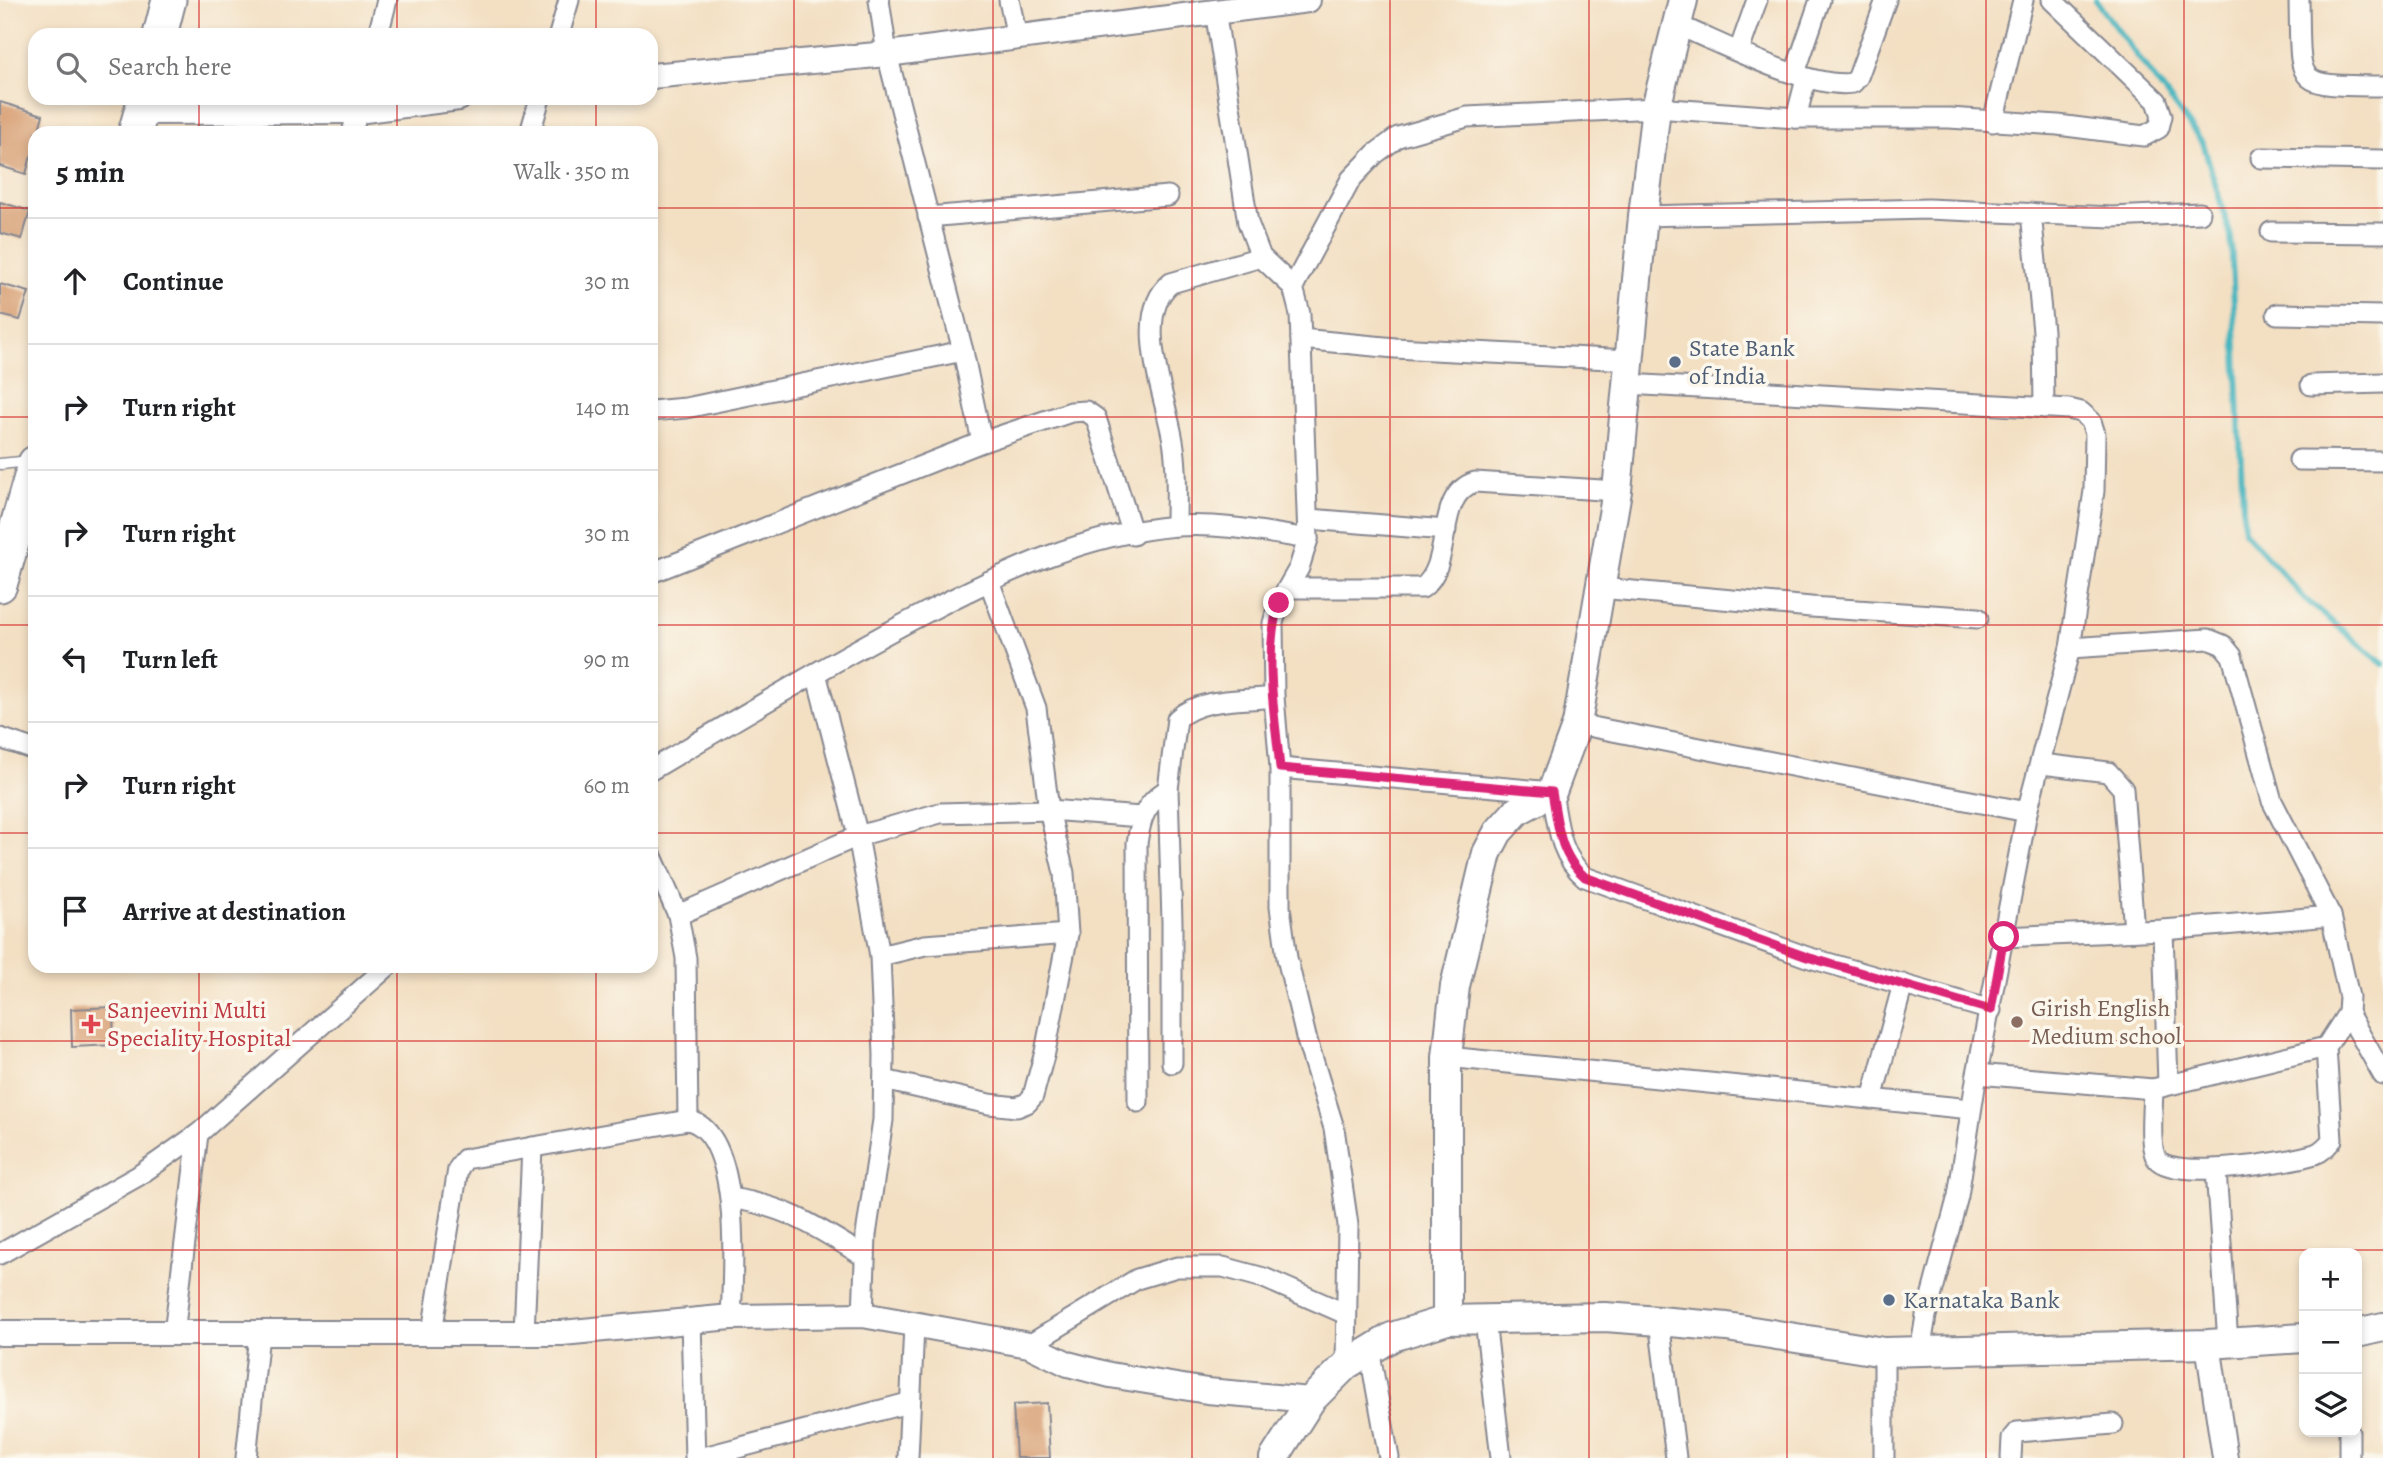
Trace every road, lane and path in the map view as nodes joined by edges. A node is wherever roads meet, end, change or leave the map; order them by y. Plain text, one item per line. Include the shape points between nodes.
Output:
1 (169, 0) edge
2 (387, 0) edge
3 (569, 0) edge
4 (879, 0) edge
5 (1009, 0) edge
6 (1308, 0) edge
7 (1757, 0) edge
8 (1820, 0) edge
9 (1886, 0) edge
10 (2023, 0) edge
11 (2052, 0) edge
12 (2299, 0) edge
13 (1215, 10) junction
14 (1680, 13) edge
15 (162, 28) edge
16 (380, 28) edge
17 (561, 28) edge
18 (1017, 37) junction
19 (1739, 51) junction
20 (887, 54) junction
21 (658, 75) edge
22 (1800, 76) junction
23 (2383, 86) edge
24 (414, 105) edge
25 (538, 105) edge
26 (1656, 108) junction
27 (141, 114) edge
28 (357, 114) edge
29 (1796, 118) junction
30 (1993, 122) junction
31 (532, 126) edge
32 (2261, 158) dead end
33 (2383, 160) edge
34 (1168, 196) dead end
35 (2031, 214) junction
36 (2200, 214) dead end
37 (1643, 216) junction
38 (928, 217) junction
39 (2271, 232) dead end
40 (2383, 233) edge
41 (1261, 257) junction
42 (1293, 287) junction
43 (2277, 314) dead end
44 (2383, 316) edge
45 (1301, 339) junction
46 (963, 351) junction
47 (1628, 372) junction
48 (2383, 383) edge
49 (2311, 385) dead end
50 (2044, 408) junction
51 (658, 410) edge
52 (982, 442) junction
53 (2299, 460) dead end
54 (2383, 461) edge
55 (28, 462) edge
56 (0, 464) edge
57 (28, 487) edge
58 (1617, 491) junction
59 (1309, 519) junction
60 (1176, 526) junction
61 (1446, 530) junction
62 (1133, 535) junction
63 (1308, 539) junction
64 (658, 570) edge
65 (989, 581) junction
66 (0, 585) edge
67 (1289, 588) junction
68 (1600, 588) junction
69 (1978, 618) dead end
70 (2070, 648) junction
71 (816, 673) junction
72 (1274, 698) junction
73 (1577, 724) junction
74 (0, 738) edge
75 (28, 748) edge
76 (2042, 764) junction
77 (658, 766) edge
78 (1280, 768) junction
79 (1168, 789) junction
80 (1552, 792) junction
81 (1049, 810) junction
82 (2027, 812) junction
83 (1141, 817) junction
84 (858, 836) junction
85 (658, 869) edge
86 (678, 915) junction
87 (2331, 916) junction
88 (2163, 930) junction
89 (2134, 931) junction
90 (1068, 933) junction
91 (2004, 937) junction
92 (880, 957) junction
93 (380, 973) edge
94 (1903, 985) junction
95 (1991, 1010) junction
96 (2348, 1013) junction
97 (2326, 1047) junction
98 (1447, 1057) junction
99 (1172, 1063) dead end
100 (1977, 1074) junction
101 (2383, 1075) edge
102 (884, 1080) junction
103 (2160, 1087) junction
104 (1872, 1099) junction
105 (1138, 1102) dead end
106 (1971, 1110) junction
107 (688, 1119) junction
108 (198, 1134) junction
109 (532, 1147) junction
110 (2216, 1170) junction
111 (731, 1198) junction
112 (0, 1254) edge
113 (865, 1257) junction
114 (1346, 1314) junction
115 (863, 1315) junction
116 (730, 1317) junction
117 (1447, 1320) junction
118 (1485, 1320) junction
119 (691, 1321) junction
120 (1659, 1321) junction
121 (914, 1325) junction
122 (2383, 1327) edge
123 (432, 1332) junction
124 (2362, 1332) edge
125 (0, 1333) edge
126 (524, 1333) junction
127 (174, 1334) junction
128 (259, 1334) junction
129 (2299, 1338) edge
130 (2218, 1343) junction
131 (1029, 1345) junction
132 (1884, 1352) junction
133 (1920, 1352) junction
134 (1357, 1357) junction
135 (1311, 1400) junction
136 (908, 1403) junction
137 (2113, 1424) dead end
138 (2349, 1437) edge
139 (246, 1458) edge
140 (695, 1458) edge
141 (701, 1458) edge
142 (908, 1458) edge
143 (1274, 1458) edge
144 (1389, 1458) edge
145 (1501, 1458) edge
146 (1676, 1458) edge
147 (1884, 1458) edge
148 (2011, 1458) edge
149 (2225, 1458) edge
150 (2349, 1458) edge

1 - 15 highway
2 - 16 street
3 - 17 street
4 - 20 street
5 - 18 street
6 - 13 street
7 - 19 street
8 - 22 street
9 - 22 street via 1853,83
10 - 30 street
11 - 30 street via 2157,101 2162,116 2159,128 2144,136 2128,136 2058,125
12 - 23 street via 2305,77 2332,85
13 - 18 street
13 - 41 street via 1248,223
14 - 19 street
14 - 26 main road
18 - 20 street
19 - 22 street
20 - 21 street
20 - 38 street
22 - 29 street
24 - 28 street
25 - 31 street
26 - 29 street
26 - 37 main road
26 - 42 street via 1467,117 1398,137 1351,179
27 - 28 street
29 - 30 street
32 - 33 street
34 - 38 street
35 - 36 street
35 - 37 street via 1928,209
35 - 50 street via 2043,331
37 - 47 main road
38 - 46 street
39 - 40 street
41 - 42 street
41 - 60 street via 1171,283 1153,307 1154,346 1173,441
42 - 45 street
43 - 44 street
45 - 47 street
45 - 59 street
46 - 51 street
46 - 52 street
47 - 50 street
47 - 58 main road
48 - 49 street
50 - 70 street via 2081,412 2095,433 2094,491
52 - 62 street via 1086,411 1096,418
52 - 64 street
53 - 54 street
55 - 56 lane
57 - 66 highway
58 - 61 street via 1475,482 1462,486 1454,498
58 - 68 main road
59 - 61 street
59 - 63 street
60 - 62 street
60 - 63 street via 1241,528
61 - 67 street via 1434,573 1422,587
62 - 65 street via 1069,548
63 - 67 street
65 - 71 street
65 - 81 street via 1036,708
67 - 72 street via 1273,623
68 - 69 street
68 - 73 main road
70 - 76 street
70 - 87 street via 2208,639 2223,645 2232,656 2272,801
71 - 77 street
71 - 84 street
72 - 78 street
72 - 79 street via 1188,709 1177,719
73 - 80 main road
73 - 82 street
74 - 75 street
76 - 82 street
76 - 89 street via 2108,772 2123,789
78 - 80 street
78 - 114 street via 1280,907 1306,1037 1334,1128 1348,1225
79 - 83 street via 1151,800
79 - 99 street
80 - 94 street via 1563,850 1585,877 1807,957
80 - 98 main road via 1517,811 1487,853 1455,986
81 - 83 street
81 - 84 street via 940,813
81 - 90 street via 1064,873
82 - 91 street
83 - 105 street via 1137,844
84 - 86 street
84 - 92 street
85 - 86 street
86 - 107 street via 687,958
87 - 88 street
87 - 96 street via 2349,997
88 - 89 street
88 - 103 street
89 - 91 street
90 - 92 street via 925,945
90 - 102 street via 1045,1052 1027,1103 998,1105
91 - 95 street
92 - 102 street
93 - 108 street
94 - 95 street
94 - 104 street
95 - 100 street
96 - 97 street
96 - 101 street
97 - 103 street
97 - 110 street via 2333,1129 2332,1140 2324,1149
98 - 104 street
98 - 117 main road
100 - 103 street
100 - 106 street
102 - 113 street
103 - 110 street via 2153,1148 2157,1159 2177,1167
104 - 106 street
106 - 133 street via 1958,1196
107 - 109 street
107 - 111 street via 705,1127 713,1139
108 - 112 street via 138,1176
108 - 127 street
109 - 123 street via 478,1155 465,1159 458,1169
109 - 126 street
110 - 130 street
111 - 113 street via 801,1216
111 - 116 street
113 - 115 street
114 - 131 street via 1264,1278 1223,1267 1177,1267 1137,1279
114 - 134 street
115 - 116 street
115 - 121 street
116 - 119 street
117 - 118 main road
117 - 134 main road via 1392,1337
118 - 120 main road via 1605,1317
118 - 145 street
119 - 126 street
119 - 140 street
120 - 132 main road
120 - 146 street
121 - 131 street
121 - 136 street
122 - 124 main road
123 - 126 street
123 - 128 street
125 - 127 street
127 - 128 street
128 - 139 street
129 - 130 main road
130 - 133 main road
130 - 149 street
131 - 135 street via 1068,1364 1110,1375 1207,1391
132 - 133 main road
132 - 147 street
134 - 135 main road
134 - 144 street
135 - 143 main road
136 - 141 street
136 - 142 street
137 - 148 street via 2017,1432 2012,1438
138 - 150 street

